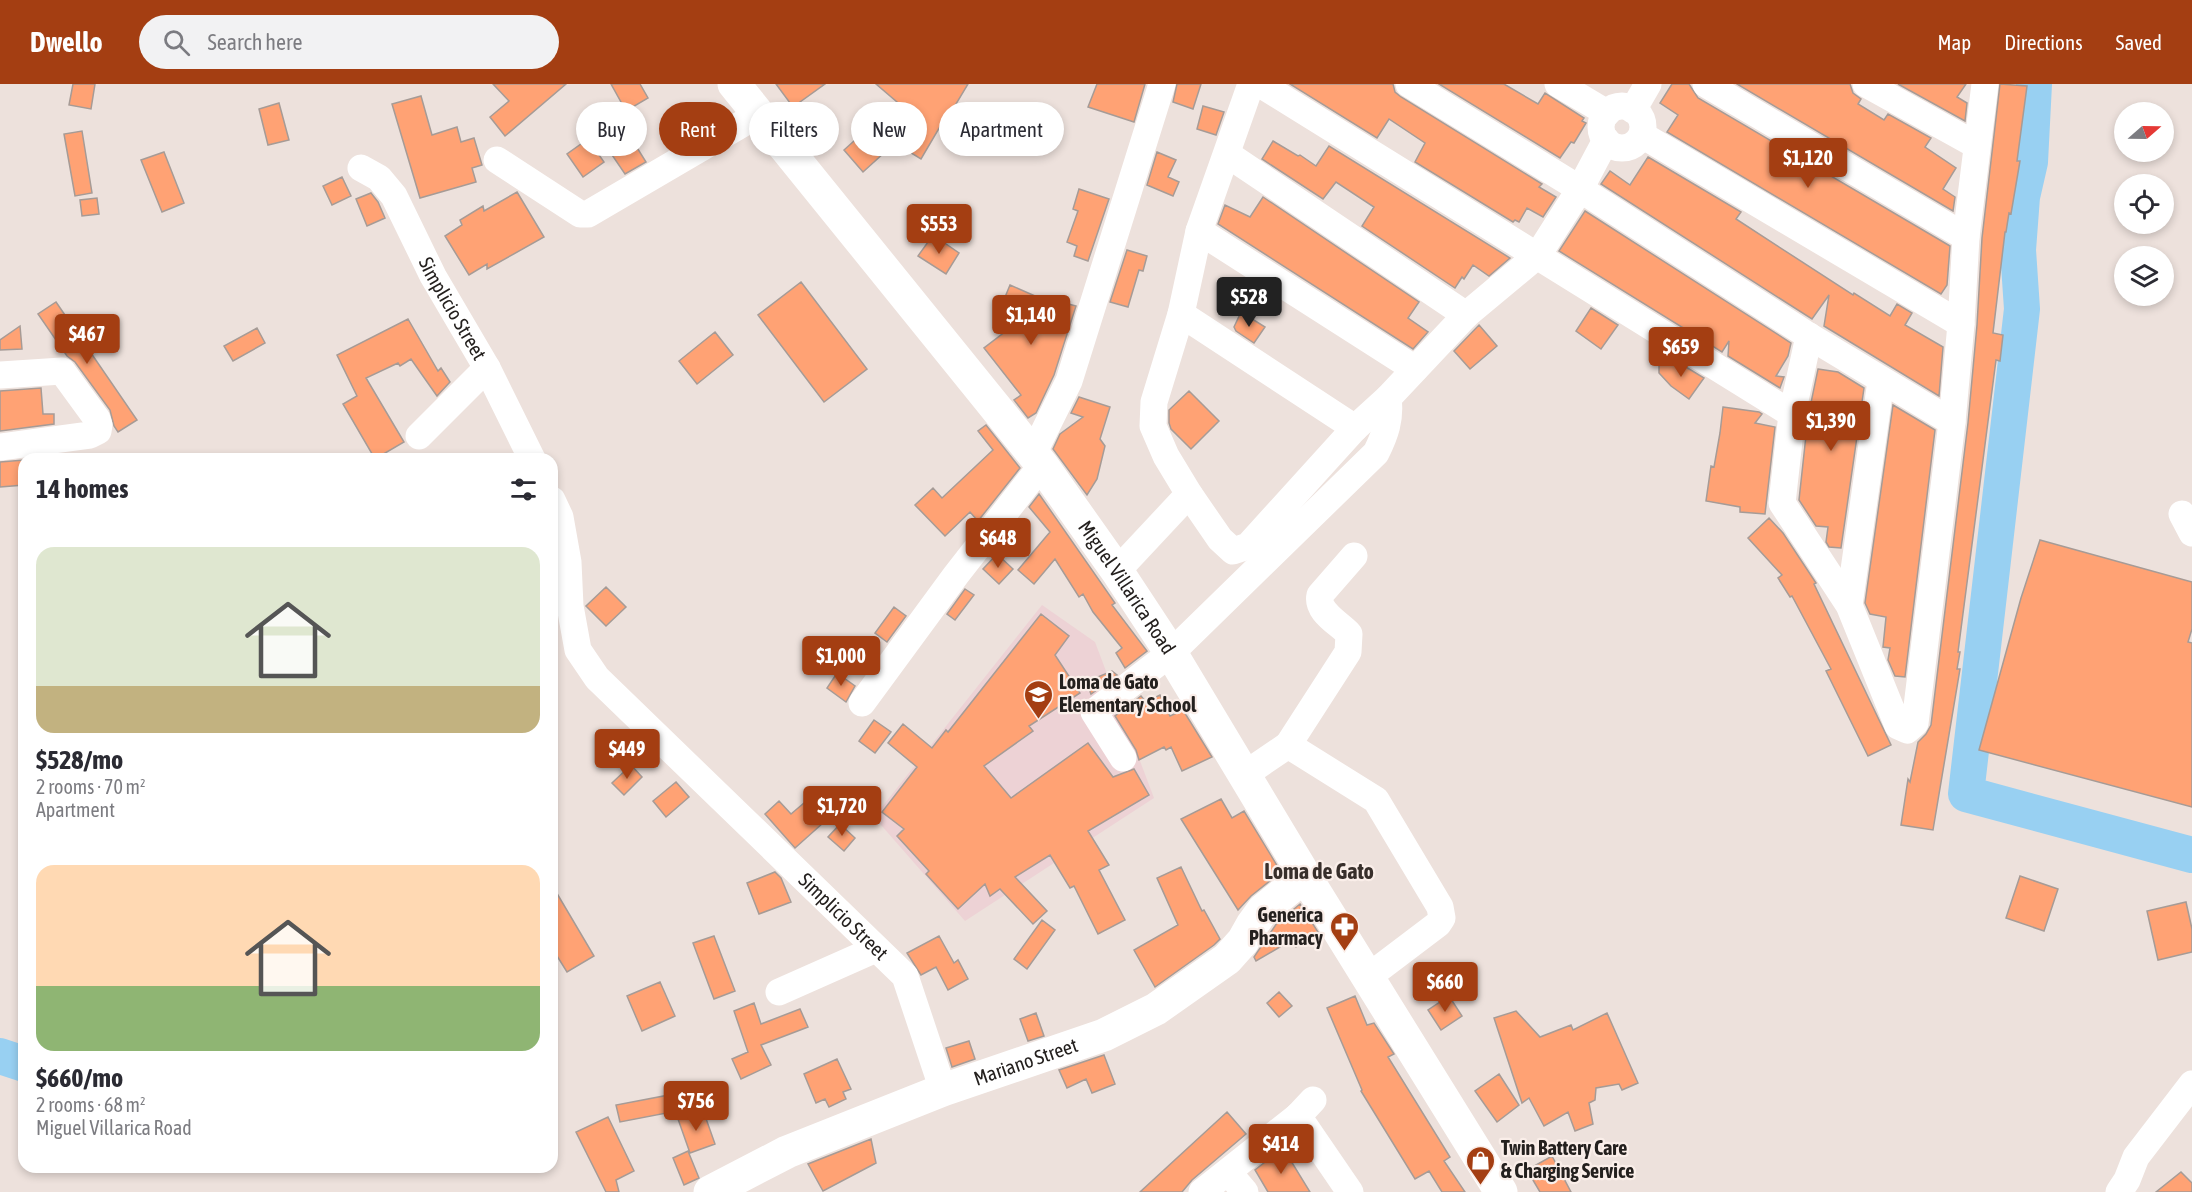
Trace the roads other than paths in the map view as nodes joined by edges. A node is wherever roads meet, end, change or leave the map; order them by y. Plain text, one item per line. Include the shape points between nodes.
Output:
1 (734, 84) edge
2 (1162, 84) edge
3 (1251, 84) edge
4 (1260, 84) edge
5 (1409, 84) edge
6 (1558, 84) edge
7 (1648, 84) edge
8 (1706, 84) edge
9 (1866, 84) edge
10 (1985, 84) edge
11 (749, 102) edge
12 (1633, 110) junction
13 (1607, 113) junction
14 (749, 120) edge
15 (1642, 135) junction
16 (1606, 140) junction
17 (1976, 145) junction
18 (1227, 154) junction
19 (793, 156) edge
20 (497, 160) dead end
21 (361, 168) dead end
22 (1580, 189) junction
23 (1199, 231) junction
24 (1966, 237) junction
25 (1538, 255) junction
26 (1181, 314) junction
27 (1466, 315) junction
28 (1962, 324) junction
29 (1809, 336) junction
30 (487, 368) junction
31 (1415, 369) junction
32 (0, 375) edge
33 (1881, 381) junction
34 (1388, 399) junction
35 (1792, 414) junction
36 (1952, 422) junction
37 (1355, 428) junction
38 (419, 436) dead end
39 (0, 447) edge
40 (529, 453) edge
41 (1038, 460) junction
42 (1189, 494) junction
43 (558, 513) edge
44 (1354, 556) dead end
45 (1117, 571) junction
46 (1849, 605) junction
47 (1171, 653) junction
48 (861, 703) dead end
49 (1288, 745) junction
50 (1122, 758) dead end
51 (1244, 775) junction
52 (1305, 876) junction
53 (876, 949) junction
54 (1368, 977) junction
55 (779, 992) dead end
56 (2192, 1084) edge
57 (943, 1090) junction
58 (1236, 1182) edge
59 (710, 1192) edge
60 (1202, 1192) edge
61 (1350, 1192) edge
62 (1501, 1192) edge
63 (2119, 1192) edge

1 - 11 main road, Miguel Villarica Road
2 - 41 street via 1069,381
3 - 18 street
4 - 25 street
5 - 22 street
6 - 13 street
7 - 12 street
8 - 24 street
9 - 17 street
10 - 17 street
12 - 13 street via 1619,107
12 - 15 street via 1642,121
13 - 16 street via 1602,127
14 - 20 street via 588,214 580,214
15 - 16 street via 1625,148
15 - 28 street
16 - 22 street
17 - 24 street
18 - 23 street
18 - 27 street
19 - 41 main road, Miguel Villarica Road
21 - 30 street, Simplicio Street via 379,178 394,196 433,276
22 - 25 street
22 - 29 street
23 - 26 street
23 - 31 street
24 - 28 street
25 - 27 street
25 - 35 street
26 - 37 street
26 - 42 street via 1154,402 1153,426
27 - 31 street
28 - 36 street
29 - 33 street
29 - 35 street
30 - 38 street
30 - 40 street, Simplicio Street
31 - 34 street
32 - 39 street via 63,371 99,425 98,432 90,435
33 - 36 street
33 - 46 street
34 - 37 street
34 - 47 street via 1386,432 1376,453
35 - 46 street via 1782,503
36 - 46 street via 1915,723 1907,730 1899,726
37 - 42 street via 1248,546 1233,551
41 - 45 main road, Miguel Villarica Road
41 - 48 street
42 - 45 street
43 - 53 street, Simplicio Street via 578,650 597,678
44 - 49 street via 1318,602 1349,634 1348,652
45 - 47 main road, Miguel Villarica Road
47 - 50 street via 1094,712
47 - 51 main road, Miguel Villarica Road
49 - 51 street
49 - 54 street via 1376,800 1440,907 1442,918 1438,924
51 - 52 main road, Miguel Villarica Road
52 - 54 main road, Miguel Villarica Road
52 - 57 main road, Mariano Street via 1263,910 1227,959 1156,1009 1104,1035
53 - 55 street
53 - 57 street, Simplicio Street via 905,976
54 - 62 main road, Miguel Villarica Road
56 - 63 street via 2136,1157
57 - 59 main road, Mariano Street via 787,1152
58 - 60 street
58 - 61 street via 1305,1108

